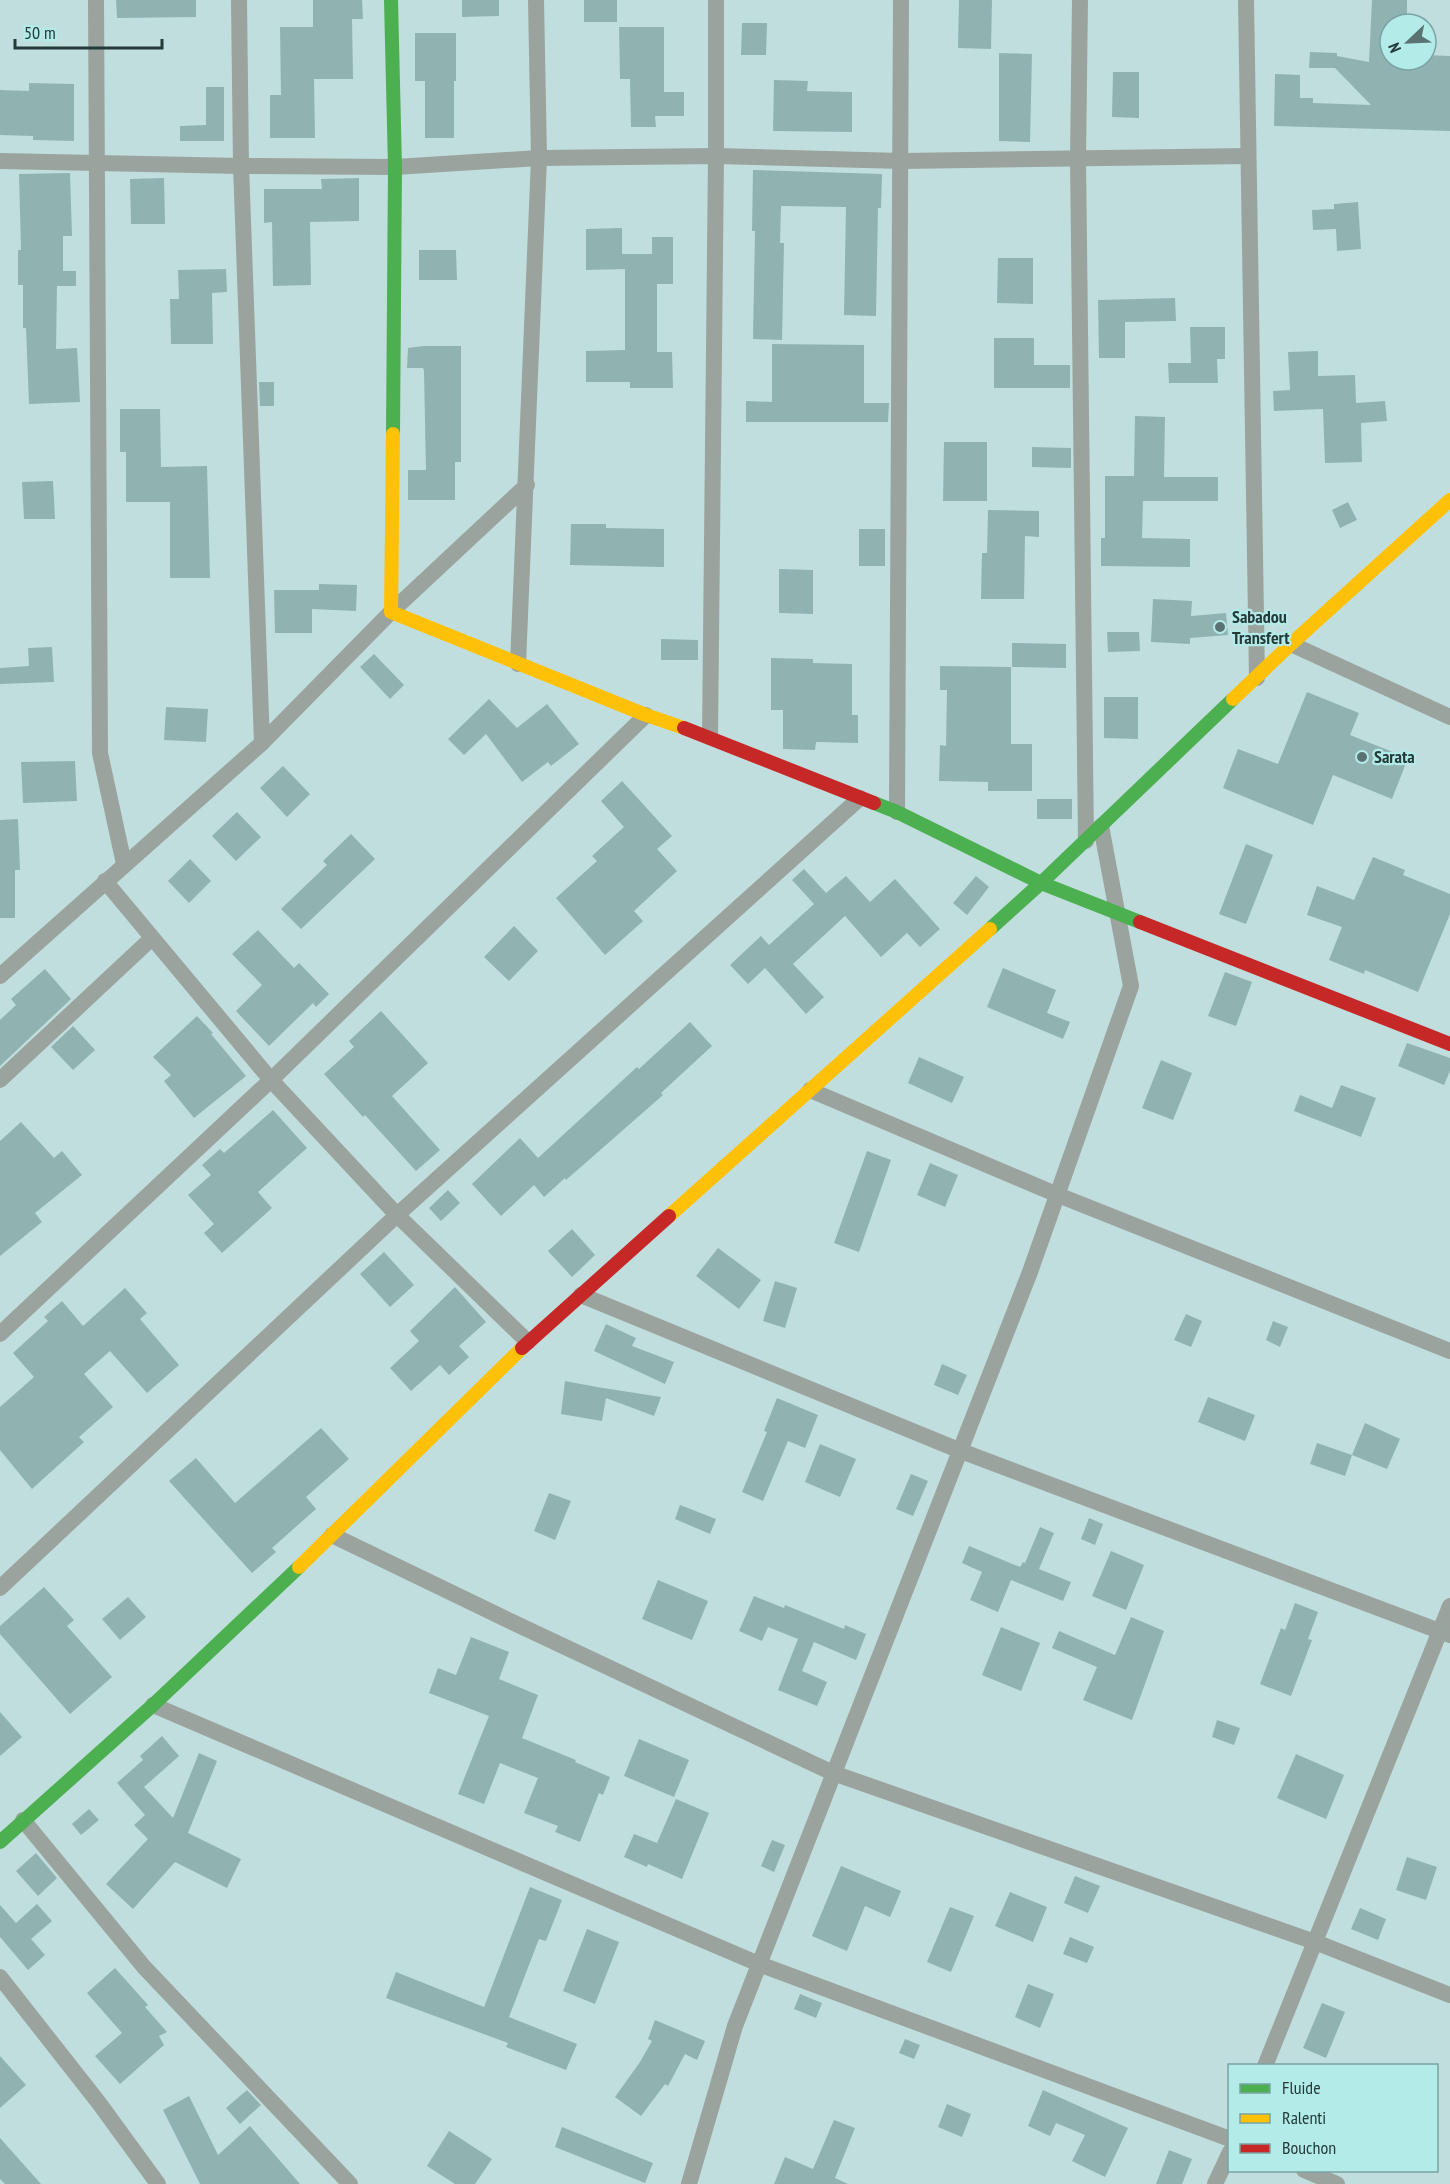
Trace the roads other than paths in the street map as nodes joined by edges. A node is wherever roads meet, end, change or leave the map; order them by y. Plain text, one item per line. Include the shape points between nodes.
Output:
1 (96, 0) edge
2 (239, 0) edge
3 (391, 0) edge
4 (536, 0) edge
5 (716, 0) edge
6 (901, 0) edge
7 (1080, 0) edge
8 (1246, 0) edge
9 (716, 156) junction
10 (1248, 156) junction
11 (539, 158) junction
12 (1078, 159) junction
13 (0, 161) edge
14 (97, 161) junction
15 (902, 161) junction
16 (241, 166) junction
17 (395, 167) junction
18 (527, 485) junction
19 (1450, 500) edge
20 (391, 612) junction
21 (1291, 645) junction
22 (518, 664) junction
23 (1257, 678) junction
24 (646, 715) junction
25 (1450, 717) edge
26 (710, 737) junction
27 (262, 742) junction
28 (860, 798) junction
29 (897, 812) junction
30 (1101, 826) junction
31 (1086, 841) junction
32 (123, 864) junction
33 (105, 881) junction
34 (1041, 883) junction
35 (1118, 914) junction
36 (152, 938) junction
37 (0, 976) edge
38 (1450, 1044) edge
39 (0, 1080) edge
40 (271, 1080) junction
41 (810, 1090) junction
42 (1058, 1195) junction
43 (397, 1215) junction
44 (581, 1295) junction
45 (0, 1334) edge
46 (528, 1342) junction
47 (1450, 1351) edge
48 (961, 1451) junction
49 (332, 1536) junction
50 (0, 1588) edge
51 (1450, 1606) edge
52 (1445, 1633) edge
53 (153, 1705) junction
54 (833, 1773) junction
55 (23, 1820) junction
56 (0, 1842) edge
57 (1315, 1942) junction
58 (759, 1964) junction
59 (0, 1977) edge
60 (1450, 1995) edge
61 (1266, 2064) edge
62 (1228, 2138) edge
63 (1228, 2156) edge
64 (1309, 2172) edge
65 (158, 2184) edge
66 (350, 2184) edge
67 (689, 2184) edge
68 (1215, 2184) edge
69 (1337, 2184) edge

1 - 14 street
2 - 16 street
3 - 17 street
4 - 11 street
5 - 9 street
6 - 15 street
7 - 12 street
8 - 10 street
9 - 11 street
9 - 15 street
9 - 26 street
10 - 12 street
10 - 23 street
11 - 17 street
11 - 18 street
12 - 15 street
12 - 31 street
13 - 14 street
14 - 16 street
14 - 32 street via 100,753
15 - 29 street
16 - 17 street
16 - 27 street
17 - 20 street
18 - 20 street
18 - 22 street
19 - 21 street
20 - 22 street
20 - 27 street
21 - 23 street
21 - 25 street
22 - 24 street
23 - 30 street
24 - 26 street
24 - 40 street
26 - 28 street
27 - 32 street
28 - 29 street
28 - 43 street
29 - 34 street
30 - 31 street
30 - 35 street
31 - 34 street
32 - 33 street
33 - 36 street
33 - 37 street
34 - 35 street
34 - 41 street
35 - 38 street
35 - 42 street via 1131,986
36 - 39 street
36 - 40 street
40 - 43 street
40 - 45 street
41 - 42 street
41 - 44 street
42 - 47 street
42 - 48 street
43 - 46 street
43 - 50 street
44 - 46 street
44 - 48 street
46 - 49 street
48 - 52 street
48 - 54 street
49 - 53 street
49 - 54 street
51 - 52 street
52 - 57 street
53 - 55 street
53 - 58 street
54 - 57 street
54 - 58 street
55 - 56 street
55 - 66 street via 144,1967
57 - 60 street
57 - 61 street
58 - 62 street
58 - 67 street via 735,2026
59 - 65 street
63 - 68 street
64 - 69 street

